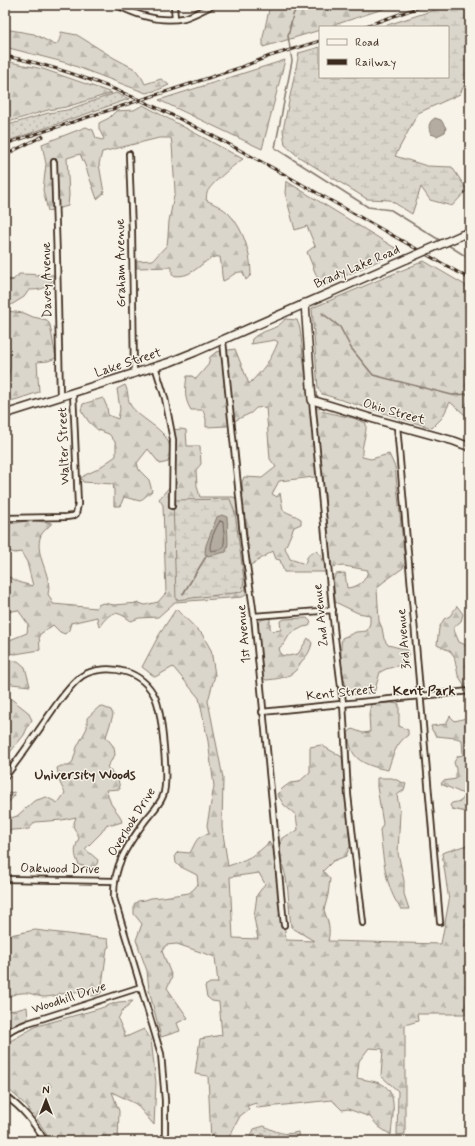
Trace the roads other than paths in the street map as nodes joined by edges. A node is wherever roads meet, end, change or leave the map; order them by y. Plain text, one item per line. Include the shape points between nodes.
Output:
1 (117, 5) edge
2 (174, 5) edge
3 (213, 5) edge
4 (175, 19) junction
5 (129, 154) dead end
6 (54, 162) dead end
7 (470, 232) edge
8 (305, 303) junction
9 (255, 326) joint
10 (223, 341) junction
11 (155, 366) junction
12 (134, 373) junction
13 (73, 393) junction
14 (60, 396) junction
15 (312, 400) junction
16 (5, 414) edge
17 (397, 426) junction
18 (470, 448) edge
19 (172, 506) dead end
20 (5, 518) edge
21 (333, 610) junction
22 (254, 616) junction
23 (470, 691) edge
24 (420, 697) junction
25 (343, 703) junction
26 (262, 712) junction
27 (5, 777) edge
28 (5, 879) edge
29 (114, 881) junction
30 (440, 922) dead end
31 (363, 923) dead end
32 (284, 926) dead end
33 (141, 987) junction
34 (5, 1034) edge
35 (5, 1096) edge
36 (45, 1141) edge
37 (165, 1141) edge

1 - 4 street via 144,17
2 - 4 street
3 - 4 street
5 - 12 street, Graham Avenue
6 - 14 street, Davey Avenue
7 - 8 street, Brady Lake Road, bridge
8 - 9 street, Brady Lake Road
8 - 15 street, 2nd Avenue
9 - 10 street, Lake Street
10 - 11 street, Lake Street
10 - 22 street, 1st Avenue
11 - 12 street, Lake Street
11 - 19 street via 173,440
12 - 13 street, Lake Street
13 - 14 street, Lake Street
13 - 20 street, Walter Street via 76,514
14 - 16 street, Lake Street
15 - 17 street, Ohio Street
15 - 21 street, 2nd Avenue
17 - 18 street, Ohio Street via 454,441
17 - 24 street, 3rd Avenue
21 - 22 street
21 - 25 street, 2nd Avenue
22 - 26 street, 1st Avenue
23 - 24 street, Kent Street
24 - 25 street, Kent Street
24 - 30 street, 3rd Avenue
25 - 26 street, Kent Street
25 - 31 street, 2nd Avenue via 348,795
26 - 32 street, 1st Avenue
27 - 29 street, Overlook Drive via 60,701 82,676 95,670 116,670 132,674 144,682 153,693 158,706 165,785 160,802 124,853
28 - 29 street, Oakwood Drive
29 - 33 street, Overlook Drive via 114,898
33 - 34 street, Woodhill Drive via 13,1028
33 - 37 street, Overlook Drive via 161,1054 166,1100
35 - 36 street via 33,1122

